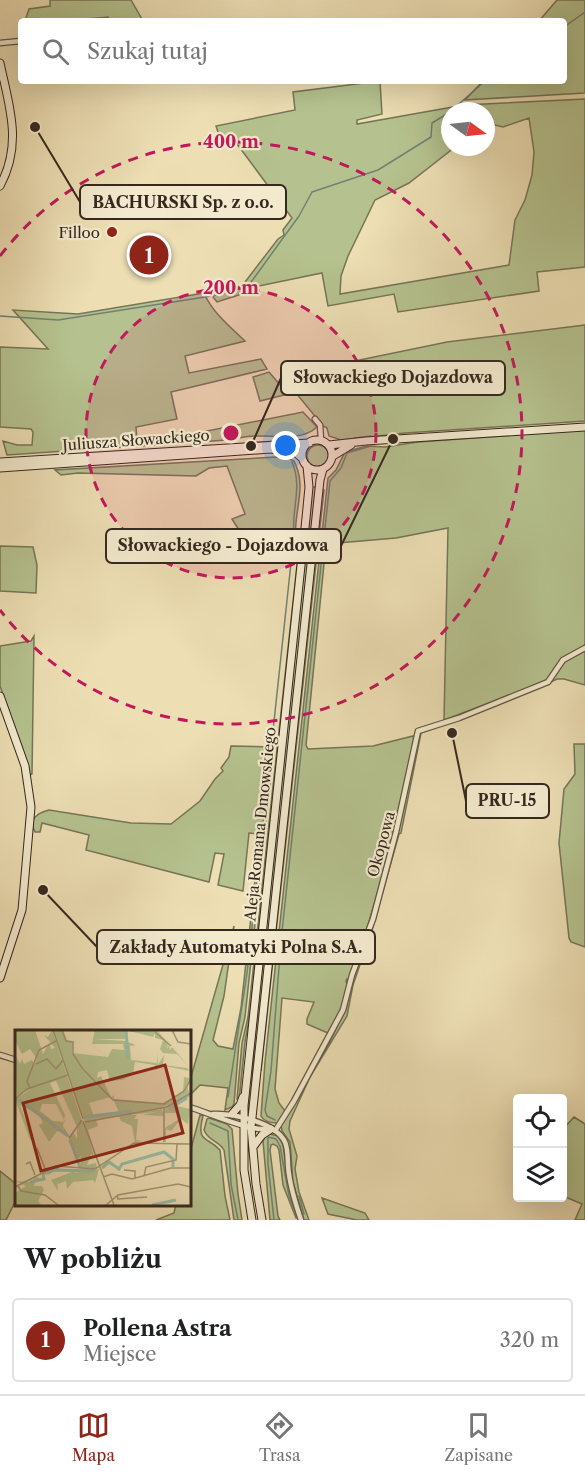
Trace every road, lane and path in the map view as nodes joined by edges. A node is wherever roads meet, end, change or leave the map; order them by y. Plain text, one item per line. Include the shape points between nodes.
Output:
1 (18, 41) edge
2 (0, 43) edge
3 (0, 63) edge
4 (0, 186) edge
5 (315, 419) dead end
6 (585, 427) edge
7 (321, 440) junction
8 (357, 442) junction
9 (309, 443) junction
10 (329, 445) junction
11 (333, 456) junction
12 (302, 458) junction
13 (0, 462) edge
14 (307, 466) junction
15 (0, 468) edge
16 (323, 470) junction
17 (585, 648) edge
18 (0, 696) edge
19 (0, 978) edge
20 (0, 1055) edge
21 (15, 1060) edge
22 (245, 1089) junction
23 (190, 1107) edge
24 (213, 1114) junction
25 (232, 1114) junction
26 (248, 1122) junction
27 (272, 1130) junction
28 (253, 1147) junction
29 (252, 1220) edge
30 (262, 1220) edge
31 (301, 1220) edge

1 - 2 street
3 - 4 main road via 12,121 10,160
5 - 7 street via 320,425
6 - 8 main road
7 - 9 main road
7 - 10 main road
8 - 10 main road
8 - 11 main road
9 - 12 main road
9 - 13 main road, Juliusza Słowackiego
10 - 11 main road
11 - 16 main road
12 - 14 main road
12 - 15 main road, Juliusza Słowackiego via 295,452 270,449
14 - 16 main road
14 - 22 main road, Aleja Romana Dmowskiego via 306,518
16 - 26 main road, Aleja Romana Dmowskiego
17 - 27 street, Okopowa via 563,660 549,682 418,731 373,919 343,1010 294,1101
18 - 19 main road via 28,777 31,807 22,910
20 - 21 street
22 - 25 main road
22 - 26 main road, Aleja Romana Dmowskiego
23 - 24 street
24 - 25 street
24 - 26 street via 230,1121
25 - 26 street
26 - 27 street
26 - 28 main road, Aleja Romana Dmowskiego
26 - 29 main road, Aleja Romana Dmowskiego via 244,1170
27 - 28 main road via 261,1135
27 - 31 street via 280,1134 286,1145 290,1183
28 - 30 main road, Aleja Romana Dmowskiego

